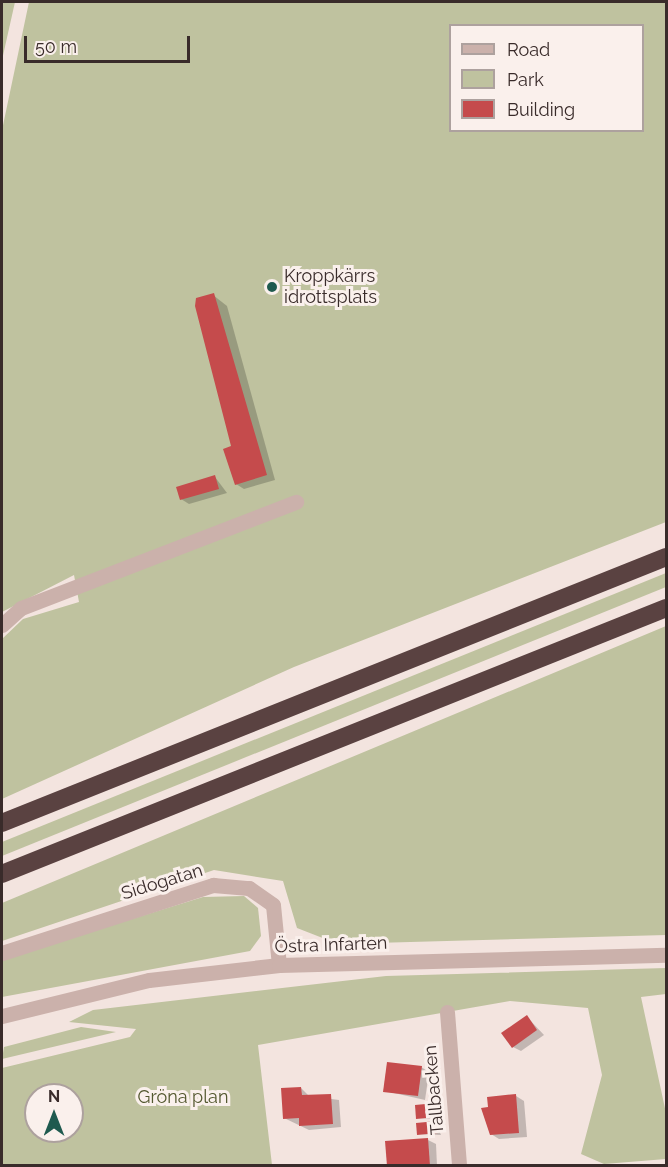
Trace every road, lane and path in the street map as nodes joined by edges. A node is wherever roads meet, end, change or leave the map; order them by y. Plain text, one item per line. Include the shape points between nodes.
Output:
1 (296, 502) dead end
2 (666, 557) edge
3 (666, 608) edge
4 (2, 625) edge
5 (2, 823) edge
6 (2, 874) edge
7 (2, 953) edge
8 (666, 955) edge
9 (279, 965) junction
10 (447, 1012) dead end
11 (2, 1016) edge
12 (459, 1166) edge

1 - 4 street via 21,608
2 - 5 highway
3 - 6 highway
7 - 9 street, Sidogatan via 213,885 249,888 273,905
8 - 9 street, Östra Infarten
9 - 11 street, Östra Infarten via 149,980
10 - 12 street, Tallbacken

